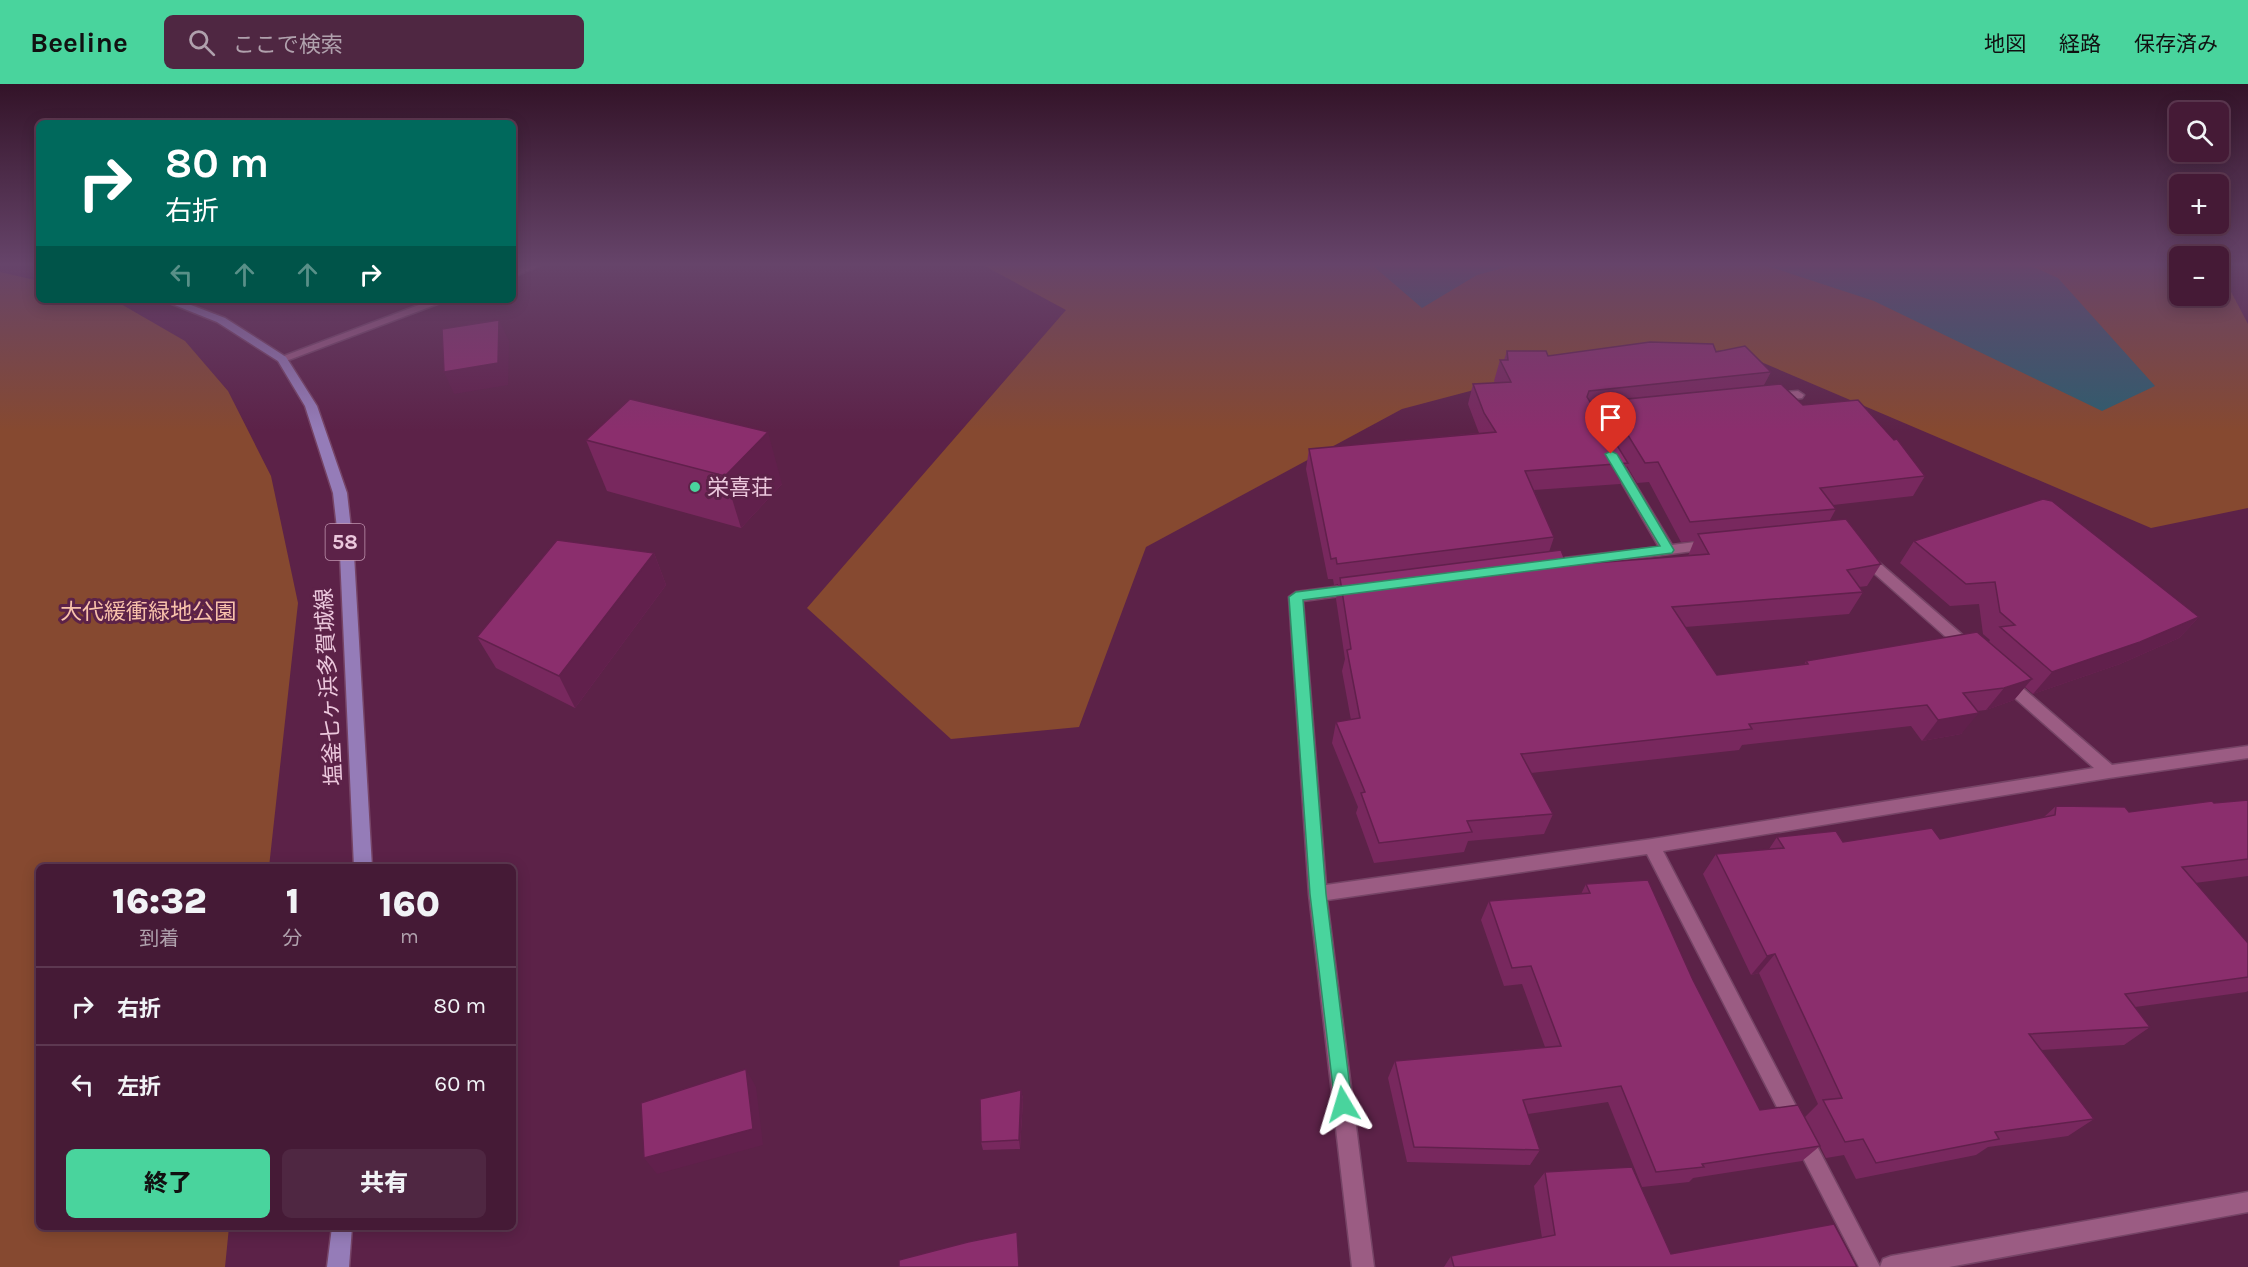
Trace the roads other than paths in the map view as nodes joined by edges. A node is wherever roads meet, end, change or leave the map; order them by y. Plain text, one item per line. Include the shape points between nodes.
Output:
1 (221, 320) edge
2 (387, 320) edge
3 (282, 359) junction
4 (1798, 394) dead end
5 (1763, 398) edge
6 (1607, 447) edge
7 (1724, 544) edge
8 (1855, 548) edge
9 (1668, 550) junction
10 (1528, 567) edge
11 (1377, 586) edge
12 (1977, 656) edge
13 (1995, 672) edge
14 (2248, 752) edge
15 (2109, 772) junction
16 (1652, 846) junction
17 (363, 864) edge
18 (1318, 894) junction
19 (2248, 1202) edge
20 (342, 1230) edge
21 (338, 1267) edge
22 (1363, 1267) edge
23 (1870, 1267) edge
24 (1891, 1267) edge

1 - 3 main road, 塩釜七ヶ浜多賀城線 / 58
2 - 3 street
3 - 17 main road, 塩釜七ヶ浜多賀城線 / 58 via 311,406 339,492 347,555
4 - 5 street
6 - 9 street
7 - 9 street
8 - 12 street
9 - 10 street
11 - 18 street via 1296,597
13 - 15 street
14 - 15 street
15 - 16 street
16 - 18 street
16 - 23 street
18 - 22 street
19 - 24 street
20 - 21 main road

